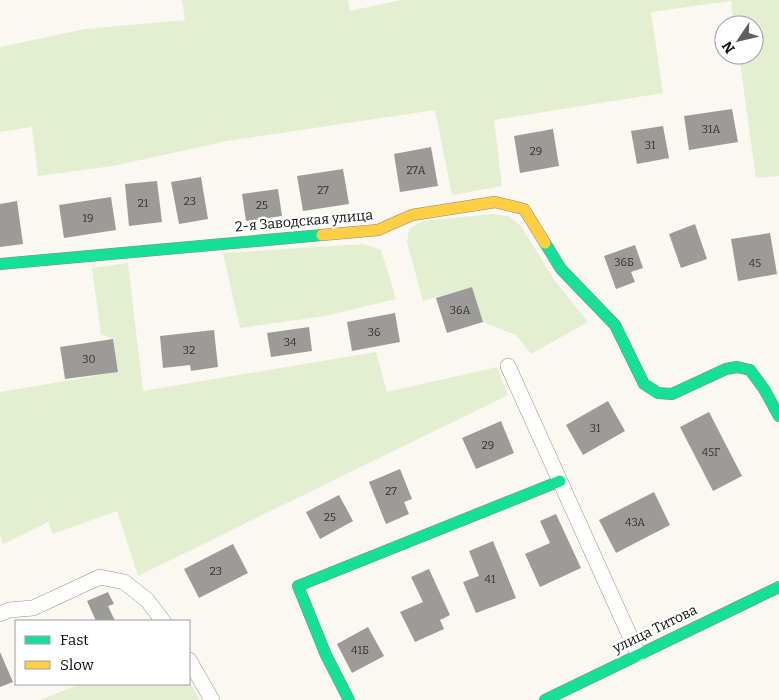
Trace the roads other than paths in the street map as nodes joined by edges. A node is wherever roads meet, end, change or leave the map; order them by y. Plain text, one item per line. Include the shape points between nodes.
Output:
1 (0, 264) edge
2 (508, 366) dead end
3 (779, 416) edge
4 (560, 481) junction
5 (779, 587) edge
6 (0, 614) edge
7 (161, 620) edge
8 (638, 654) junction
9 (190, 662) edge
10 (212, 700) edge
11 (349, 700) edge
12 (546, 700) edge

1 - 3 street, 2-я Заводская улица via 378,230 412,214 495,202 524,209 561,269 615,325 644,384 658,393 672,394 726,368 743,368 750,370
2 - 4 street
4 - 8 street
4 - 11 street via 298,586 326,655
5 - 8 street, улица Титова
6 - 7 street via 33,608 100,577 124,582 147,600
8 - 12 street, улица Титова
9 - 10 street

